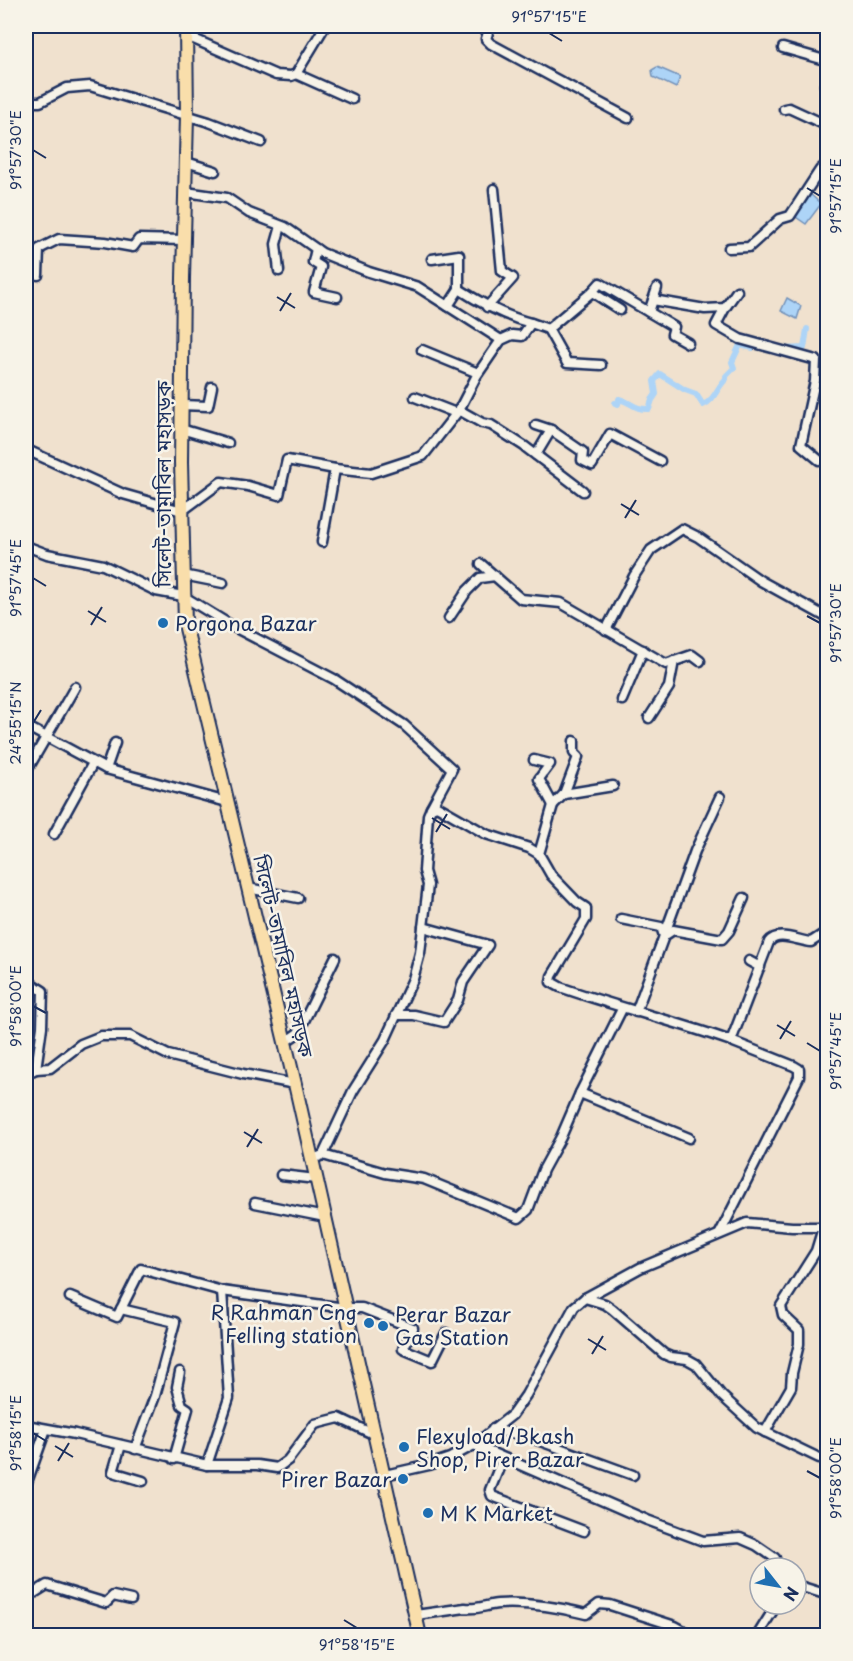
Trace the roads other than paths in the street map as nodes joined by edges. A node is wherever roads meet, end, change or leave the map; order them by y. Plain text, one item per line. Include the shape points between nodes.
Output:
1 (325, 26) edge
2 (478, 26) edge
3 (489, 28) edge
4 (187, 31) edge
5 (783, 48) dead end
6 (828, 61) edge
7 (296, 74) junction
8 (828, 76) edge
9 (352, 99) dead end
10 (828, 100) edge
11 (26, 102) edge
12 (784, 109) dead end
13 (187, 116) junction
14 (628, 118) dead end
15 (828, 126) edge
16 (261, 142) dead end
17 (186, 162) junction
18 (828, 163) edge
19 (215, 171) dead end
20 (494, 189) dead end
21 (186, 192) junction
22 (281, 226) junction
23 (185, 245) junction
24 (729, 248) dead end
25 (316, 249) junction
26 (432, 259) dead end
27 (279, 271) dead end
28 (38, 275) dead end
29 (657, 288) dead end
30 (459, 289) junction
31 (737, 291) dead end
32 (592, 292) junction
33 (337, 297) dead end
34 (653, 300) junction
35 (448, 306) junction
36 (487, 306) junction
37 (726, 308) junction
38 (620, 310) dead end
39 (649, 312) junction
40 (531, 323) junction
41 (548, 329) junction
42 (501, 340) junction
43 (688, 343) dead end
44 (422, 350) dead end
45 (601, 365) dead end
46 (478, 373) junction
47 (212, 387) dead end
48 (415, 397) dead end
49 (181, 405) junction
50 (458, 411) junction
51 (536, 425) dead end
52 (181, 429) junction
53 (550, 430) junction
54 (228, 443) dead end
55 (26, 452) edge
56 (536, 455) junction
57 (819, 460) dead end
58 (660, 461) dead end
59 (335, 469) junction
60 (584, 491) dead end
61 (182, 511) junction
62 (322, 542) dead end
63 (26, 546) edge
64 (481, 564) dead end
65 (183, 574) junction
66 (495, 576) junction
67 (224, 583) dead end
68 (183, 596) junction
69 (449, 618) dead end
70 (828, 618) edge
71 (606, 630) junction
72 (643, 650) junction
73 (674, 661) junction
74 (700, 662) dead end
75 (75, 687) dead end
76 (622, 700) dead end
77 (650, 718) dead end
78 (26, 726) edge
79 (45, 736) junction
80 (574, 741) dead end
81 (115, 743) dead end
82 (534, 760) dead end
83 (93, 763) junction
84 (106, 769) junction
85 (26, 772) edge
86 (613, 786) dead end
87 (564, 794) junction
88 (720, 797) dead end
89 (227, 802) junction
90 (553, 805) junction
91 (431, 808) junction
92 (54, 834) dead end
93 (539, 854) junction
94 (248, 888) junction
95 (297, 898) dead end
96 (744, 898) dead end
97 (621, 919) dead end
98 (423, 927) junction
99 (828, 931) edge
100 (664, 936) junction
101 (335, 958) dead end
102 (749, 961) dead end
103 (760, 967) junction
104 (26, 980) edge
105 (622, 1009) junction
106 (636, 1012) junction
107 (396, 1015) junction
108 (731, 1041) junction
109 (285, 1042) junction
110 (36, 1069) junction
111 (26, 1074) edge
112 (295, 1084) junction
113 (580, 1093) junction
114 (689, 1138) dead end
115 (317, 1157) junction
116 (281, 1175) dead end
117 (316, 1179) junction
118 (255, 1203) dead end
119 (325, 1217) junction
120 (825, 1228) edge
121 (720, 1233) junction
122 (222, 1291) junction
123 (70, 1297) dead end
124 (585, 1298) junction
125 (345, 1308) junction
126 (121, 1309) junction
127 (446, 1333) dead end
128 (180, 1372) dead end
129 (26, 1425) edge
130 (46, 1429) junction
131 (493, 1429) junction
132 (765, 1432) junction
133 (373, 1434) junction
134 (121, 1445) junction
135 (474, 1445) junction
136 (135, 1449) junction
137 (828, 1453) edge
138 (503, 1458) junction
139 (174, 1459) junction
140 (207, 1465) junction
141 (384, 1475) junction
142 (633, 1475) dead end
143 (143, 1481) dead end
144 (26, 1485) edge
145 (584, 1531) dead end
146 (772, 1556) edge
147 (808, 1589) edge
148 (828, 1595) edge
149 (26, 1598) edge
150 (131, 1600) dead end
151 (416, 1615) junction
152 (769, 1616) edge
153 (420, 1635) edge
154 (693, 1635) edge
155 (757, 1635) edge

1 - 7 street
2 - 3 street
3 - 14 street via 486,39 491,44
4 - 7 street via 276,75
4 - 13 highway, সিলেট-তামাবিল মহাসড়ক
5 - 6 street
7 - 9 street
8 - 10 street
11 - 13 street via 40,102 67,88 90,86
12 - 15 street
13 - 16 street
13 - 17 highway, সিলেট-তামাবিল মহাসড়ক
17 - 19 street
17 - 21 highway, সিলেট-তামাবিল মহাসড়ক
18 - 24 street via 790,216 780,219 749,247
20 - 36 street via 502,271 513,278
21 - 22 street via 227,198 249,213
21 - 23 highway, সিলেট-তামাবিল মহাসড়ক
22 - 25 street
22 - 27 street via 276,244
23 - 28 street via 139,238 133,247 58,239 39,249
23 - 49 highway, সিলেট-তামাবিল মহাসড়ক
25 - 33 street via 313,262 321,267 314,292
25 - 35 street via 369,272 418,287
26 - 30 street via 459,255
29 - 34 street
30 - 35 street
30 - 36 street
31 - 37 street
32 - 38 street
32 - 39 street via 600,283
32 - 41 street
34 - 37 street via 705,309
34 - 39 street
35 - 42 street
36 - 40 street via 509,318
37 - 57 street via 716,325 740,339 816,360 801,445
39 - 43 street via 674,327 672,334
40 - 41 street
40 - 42 street via 522,336
41 - 45 street via 567,363
42 - 46 street
44 - 46 street
46 - 50 street
47 - 49 street via 207,406
48 - 50 street
49 - 52 highway, সিলেট-তামাবিল মহাসড়ক
50 - 56 street via 491,425
50 - 59 street via 423,456 371,473
51 - 53 street
52 - 54 street
52 - 61 highway, সিলেট-তামাবিল মহাসড়ক
53 - 56 street
53 - 58 street via 583,452 582,460 592,465 610,434
55 - 61 street via 123,494
56 - 60 street
59 - 61 street via 288,460 279,495 221,482
59 - 62 street
61 - 65 highway, সিলেট-তামাবিল মহাসড়ক
63 - 68 street via 103,565 156,591
64 - 66 street
65 - 67 street
65 - 68 highway, সিলেট-তামাবিল মহাসড়ক
66 - 69 street via 480,578
66 - 71 street via 520,599 561,603
68 - 89 highway, সিলেট-তামাবিল মহাসড়ক via 185,624
68 - 91 street via 334,679 404,724 452,769
70 - 71 street via 761,581 682,529 651,550
71 - 72 street
72 - 73 street via 666,664
72 - 76 street
73 - 74 street via 692,655
73 - 77 street via 669,687
75 - 79 street
78 - 79 street
79 - 83 street
79 - 85 street
80 - 87 street via 578,758
81 - 84 street
82 - 90 street via 550,764 539,779
83 - 84 street
83 - 92 street
84 - 89 street
86 - 87 street
87 - 90 street
88 - 100 street via 695,851
89 - 94 highway, সিলেট-তামাবিল মহাসড়ক
90 - 93 street
91 - 93 street via 437,806 486,834
91 - 98 street
93 - 105 street via 551,875 587,913 551,982
94 - 95 street
94 - 109 highway, সিলেট-তামাবিল মহাসড়ক
96 - 100 street via 722,939 673,930
97 - 100 street via 662,927
98 - 107 street via 413,979
98 - 107 street via 488,945 463,982 458,1000 444,1022
99 - 103 street via 812,942 773,937
100 - 106 street
101 - 109 street via 298,1033
102 - 103 street
103 - 108 street
104 - 110 street via 43,992
105 - 106 street
105 - 113 street
106 - 108 street
107 - 115 street
108 - 121 street via 794,1066 799,1069 799,1077
109 - 112 highway, সিলেট-তামাবিল মহাসড়ক
110 - 111 street
110 - 112 street via 51,1068 81,1044 101,1036 130,1036 168,1055
112 - 115 highway, সিলেট-তামাবিল মহাসড়ক
113 - 114 street
113 - 115 street via 528,1209 519,1218 424,1179
115 - 117 highway, সিলেট-তামাবিল মহাসড়ক
116 - 117 street
117 - 119 highway, সিলেট-তামাবিল মহাসড়ক
118 - 119 street
119 - 125 highway, সিলেট-তামাবিল মহাসড়ক
120 - 121 street via 747,1223
120 - 132 street via 816,1251 781,1306 783,1315 799,1330 799,1344 791,1388
121 - 124 street via 640,1268
122 - 125 street
122 - 126 street via 141,1269
122 - 140 street via 229,1398
123 - 126 street via 117,1317
124 - 131 street via 574,1307 526,1395 512,1414
124 - 132 street via 605,1304 664,1354 696,1364 722,1396
125 - 127 street via 362,1308 412,1328 404,1349 432,1361
125 - 133 highway, সিলেট-তামাবিল মহাসড়ক
126 - 136 street via 175,1322 155,1396
128 - 139 street via 177,1387 182,1405 188,1409
129 - 130 street
130 - 134 street
130 - 144 street
131 - 135 street
131 - 142 street via 529,1437
132 - 137 street via 819,1458
133 - 140 street via 339,1418 315,1424 288,1460 277,1468
133 - 141 highway, সিলেট-তামাবিল মহাসড়ক
134 - 136 street
134 - 143 street via 113,1472
135 - 138 street
135 - 141 street via 429,1465
136 - 139 street
138 - 145 street via 490,1490 492,1496
138 - 146 street via 703,1541 740,1538
139 - 140 street
141 - 151 highway, সিলেট-তামাবিল মহাসড়ক
147 - 148 street
149 - 150 street via 47,1585 106,1603 112,1596
151 - 153 highway, সিলেট-তামাবিল মহাসড়ক
151 - 154 street via 495,1604 552,1606 586,1614 598,1604
152 - 155 street

